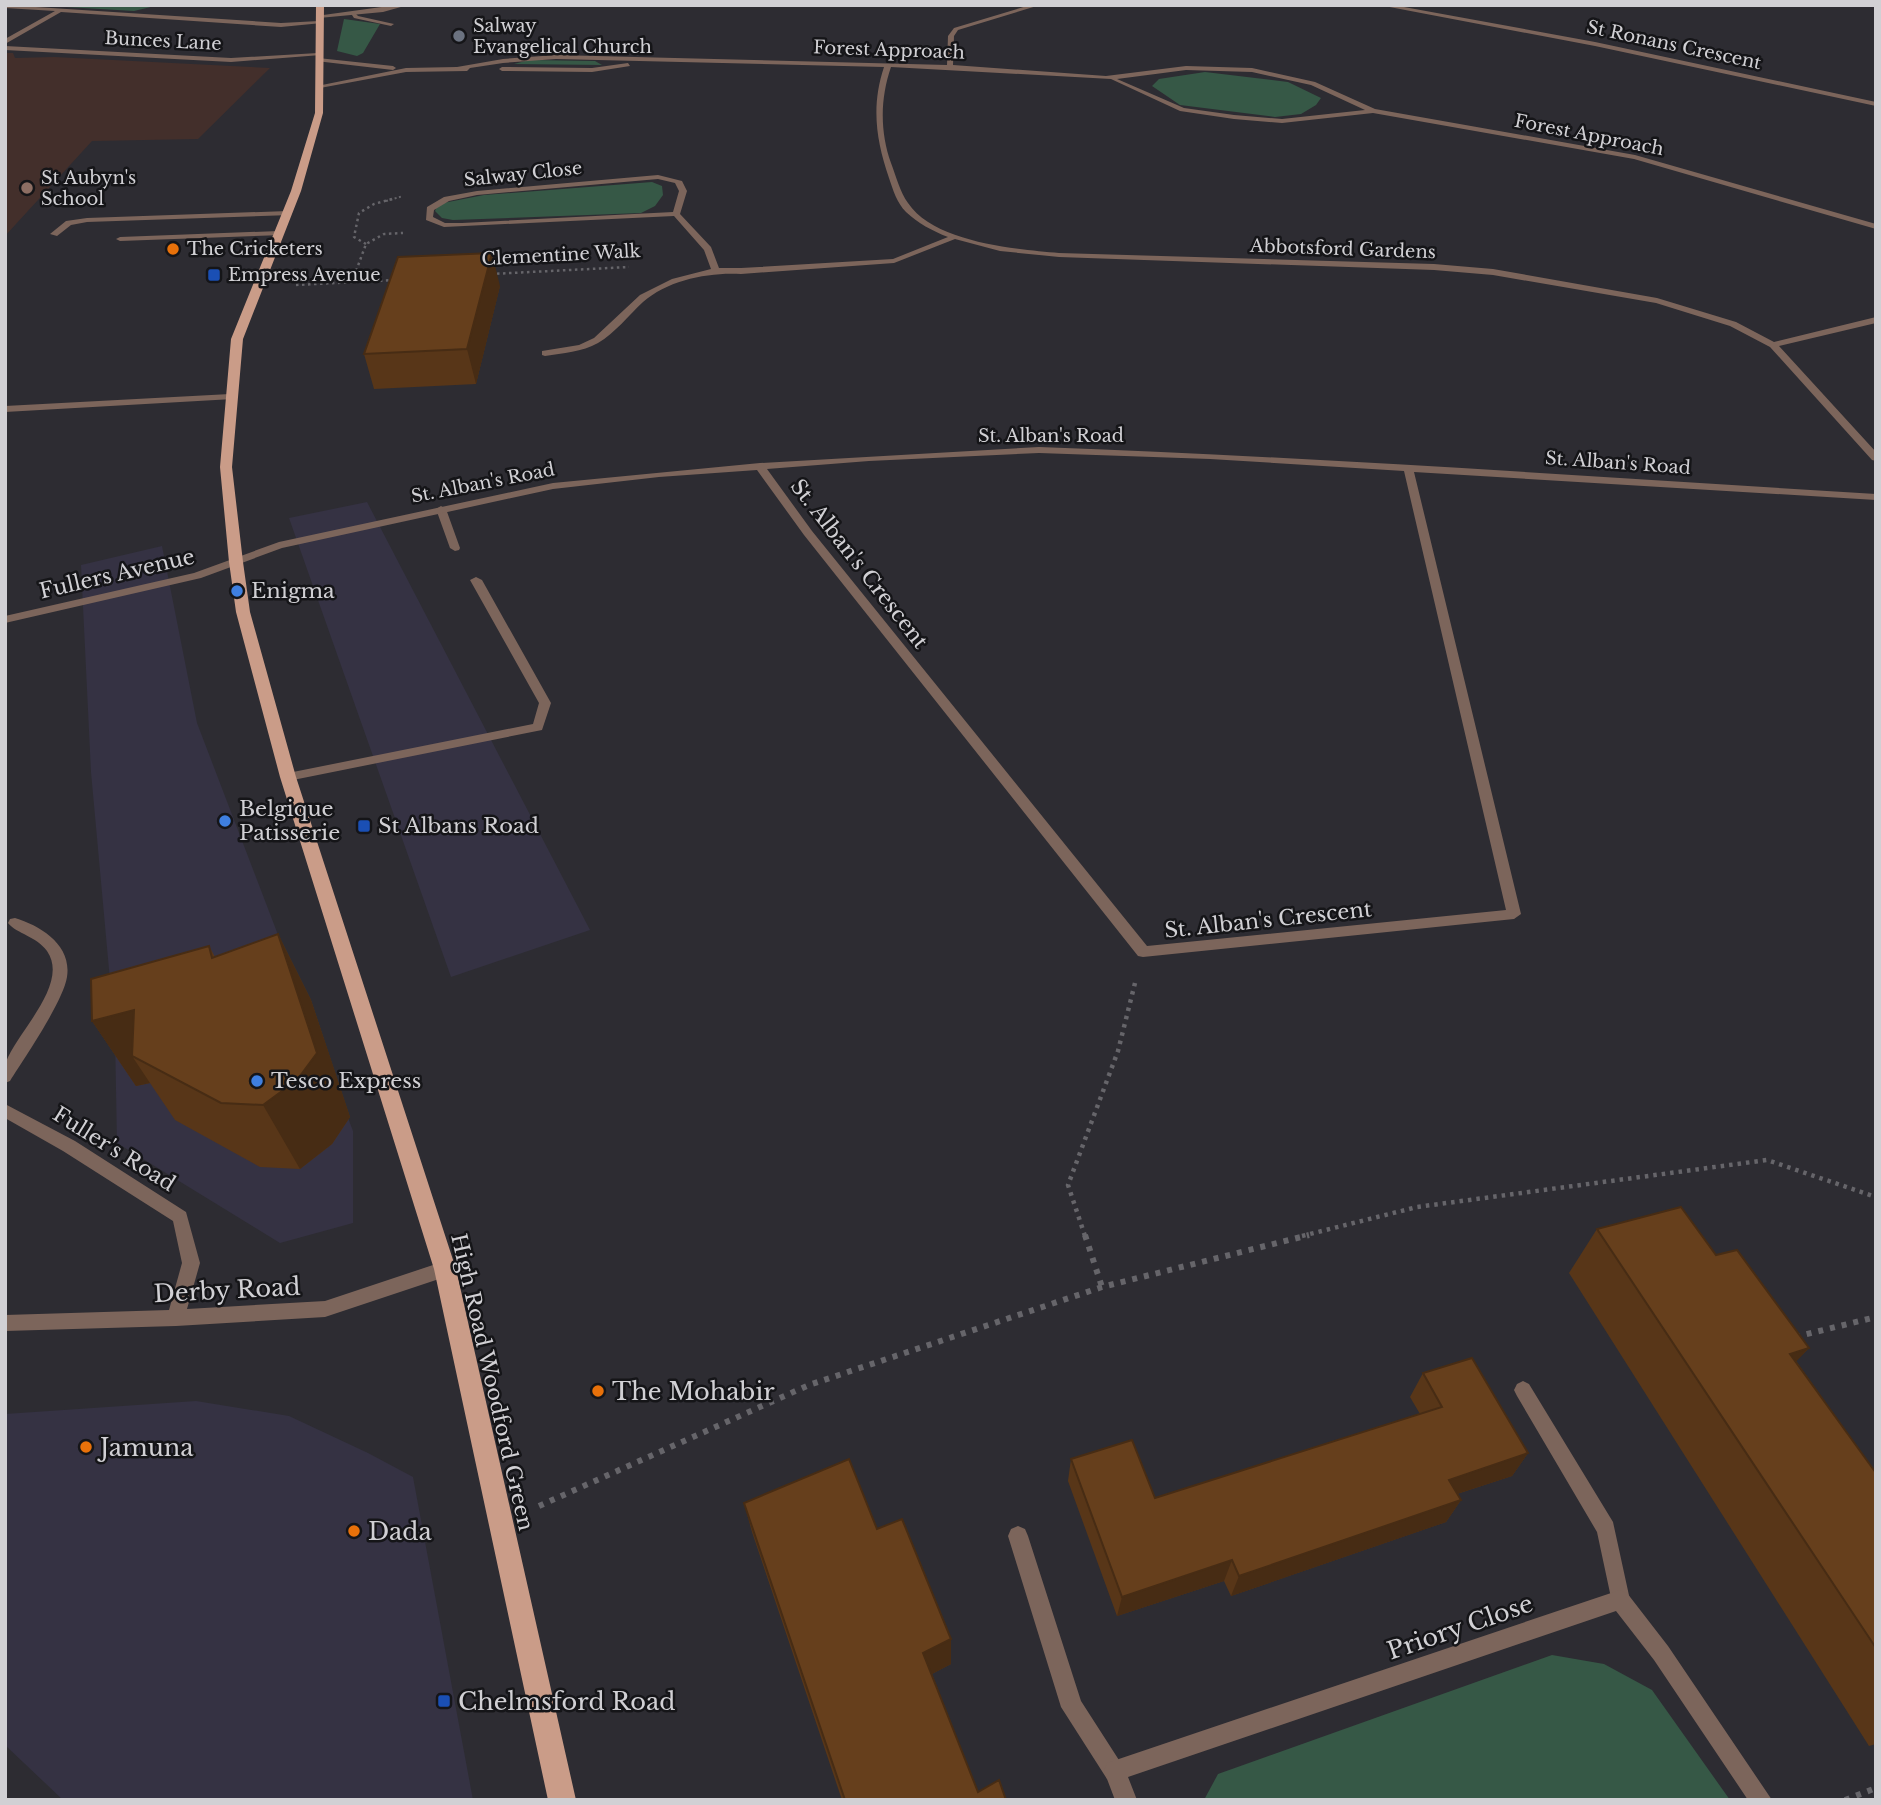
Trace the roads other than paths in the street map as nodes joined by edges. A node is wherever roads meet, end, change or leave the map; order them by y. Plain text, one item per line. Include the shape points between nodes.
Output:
1 (159, 5) edge
2 (320, 5) edge
3 (405, 5) edge
4 (1037, 5) edge
5 (1382, 5) edge
6 (5, 6) edge
7 (58, 12) junction
8 (352, 13) junction
9 (123, 16) junction
10 (319, 20) junction
11 (391, 24) dead end
12 (5, 42) edge
13 (5, 48) edge
14 (318, 57) junction
15 (671, 60) junction
16 (888, 66) junction
17 (950, 67) junction
18 (460, 68) junction
19 (406, 70) junction
20 (1106, 78) junction
21 (320, 86) junction
22 (1876, 104) edge
23 (1373, 111) junction
24 (288, 213) junction
25 (676, 214) junction
26 (1876, 228) edge
27 (279, 233) junction
28 (54, 234) dead end
29 (954, 237) junction
30 (120, 239) dead end
31 (716, 270) junction
32 (1876, 320) edge
33 (1773, 345) junction
34 (545, 354) dead end
35 (230, 397) junction
36 (5, 409) edge
37 (1876, 458) edge
38 (760, 466) junction
39 (1408, 467) junction
40 (1876, 497) edge
41 (441, 509) junction
42 (456, 548) dead end
43 (236, 562) junction
44 (475, 580) dead end
45 (5, 620) edge
46 (288, 777) junction
47 (15, 923) dead end
48 (5, 1077) edge
49 (5, 1110) edge
50 (444, 1269) junction
51 (176, 1318) junction
52 (5, 1324) edge
53 (1523, 1390) dead end
54 (1018, 1536) dead end
55 (1620, 1600) junction
56 (1115, 1771) junction
57 (562, 1800) edge
58 (1126, 1800) edge
59 (1761, 1800) edge

1 - 9 street
2 - 10 main road, High Road Woodford Green
3 - 8 street
4 - 17 street via 956,29 951,36
5 - 22 street, St Ronans Crescent via 1595,44
6 - 7 street
7 - 9 street
7 - 12 street
8 - 10 street
8 - 11 street
9 - 10 street via 281,25
10 - 14 main road, High Road Woodford Green
13 - 14 street, Bunces Lane via 231,60
14 - 19 street, Forest Approach
14 - 21 main road, High Road Woodford Green
15 - 16 street, Forest Approach
15 - 18 street, Forest Approach via 592,70
15 - 18 street, Forest Approach via 531,58
16 - 17 street, Forest Approach
16 - 29 street, Abbotsford Gardens via 878,112 883,151 908,209
17 - 20 street, Forest Approach
18 - 19 street, Forest Approach
19 - 21 street, Forest Approach
20 - 23 street, Forest Approach via 1162,104 1221,115 1282,121
20 - 23 street, Forest Approach via 1194,68 1252,70 1313,83
21 - 24 main road, High Road Woodford Green via 320,113
23 - 26 street, Forest Approach via 1634,157
24 - 27 main road, High Road Woodford Green
24 - 28 street via 86,220 69,223
25 - 25 street, Salway Close via 683,191 677,181 658,177 477,193 447,199 430,209 429,218 444,225
25 - 31 street via 708,249
27 - 30 street
27 - 35 main road, High Road Woodford Green via 241,328
29 - 31 street via 894,261
29 - 33 street, Abbotsford Gardens via 1059,256 1493,272 1699,312
31 - 34 street via 675,281 643,297 597,340
32 - 33 street
33 - 37 street, Abbotsford Gardens
35 - 36 street
35 - 43 main road, High Road Woodford Green via 226,467
38 - 39 street, St. Alban's Road via 1039,450
38 - 39 street, St. Alban's Crescent via 808,533 1143,952 1514,914
38 - 41 street, St. Alban's Road via 553,486
39 - 40 street, St. Alban's Road
41 - 42 street
41 - 43 street, St. Alban's Road via 279,545
43 - 45 street, Fullers Avenue via 197,576
43 - 46 main road, High Road Woodford Green via 243,612
44 - 46 street via 545,703 537,727
46 - 50 main road, High Road Woodford Green
47 - 48 street via 34,928 47,940 58,957 61,978
49 - 51 street, Fuller's Road via 180,1217 191,1263
50 - 51 street, Derby Road via 325,1309
50 - 57 main road, High Road Woodford Green
51 - 52 street, Derby Road
53 - 55 street via 1606,1529
54 - 56 street via 1072,1707
55 - 56 street, Priory Close
55 - 59 street
56 - 58 street

